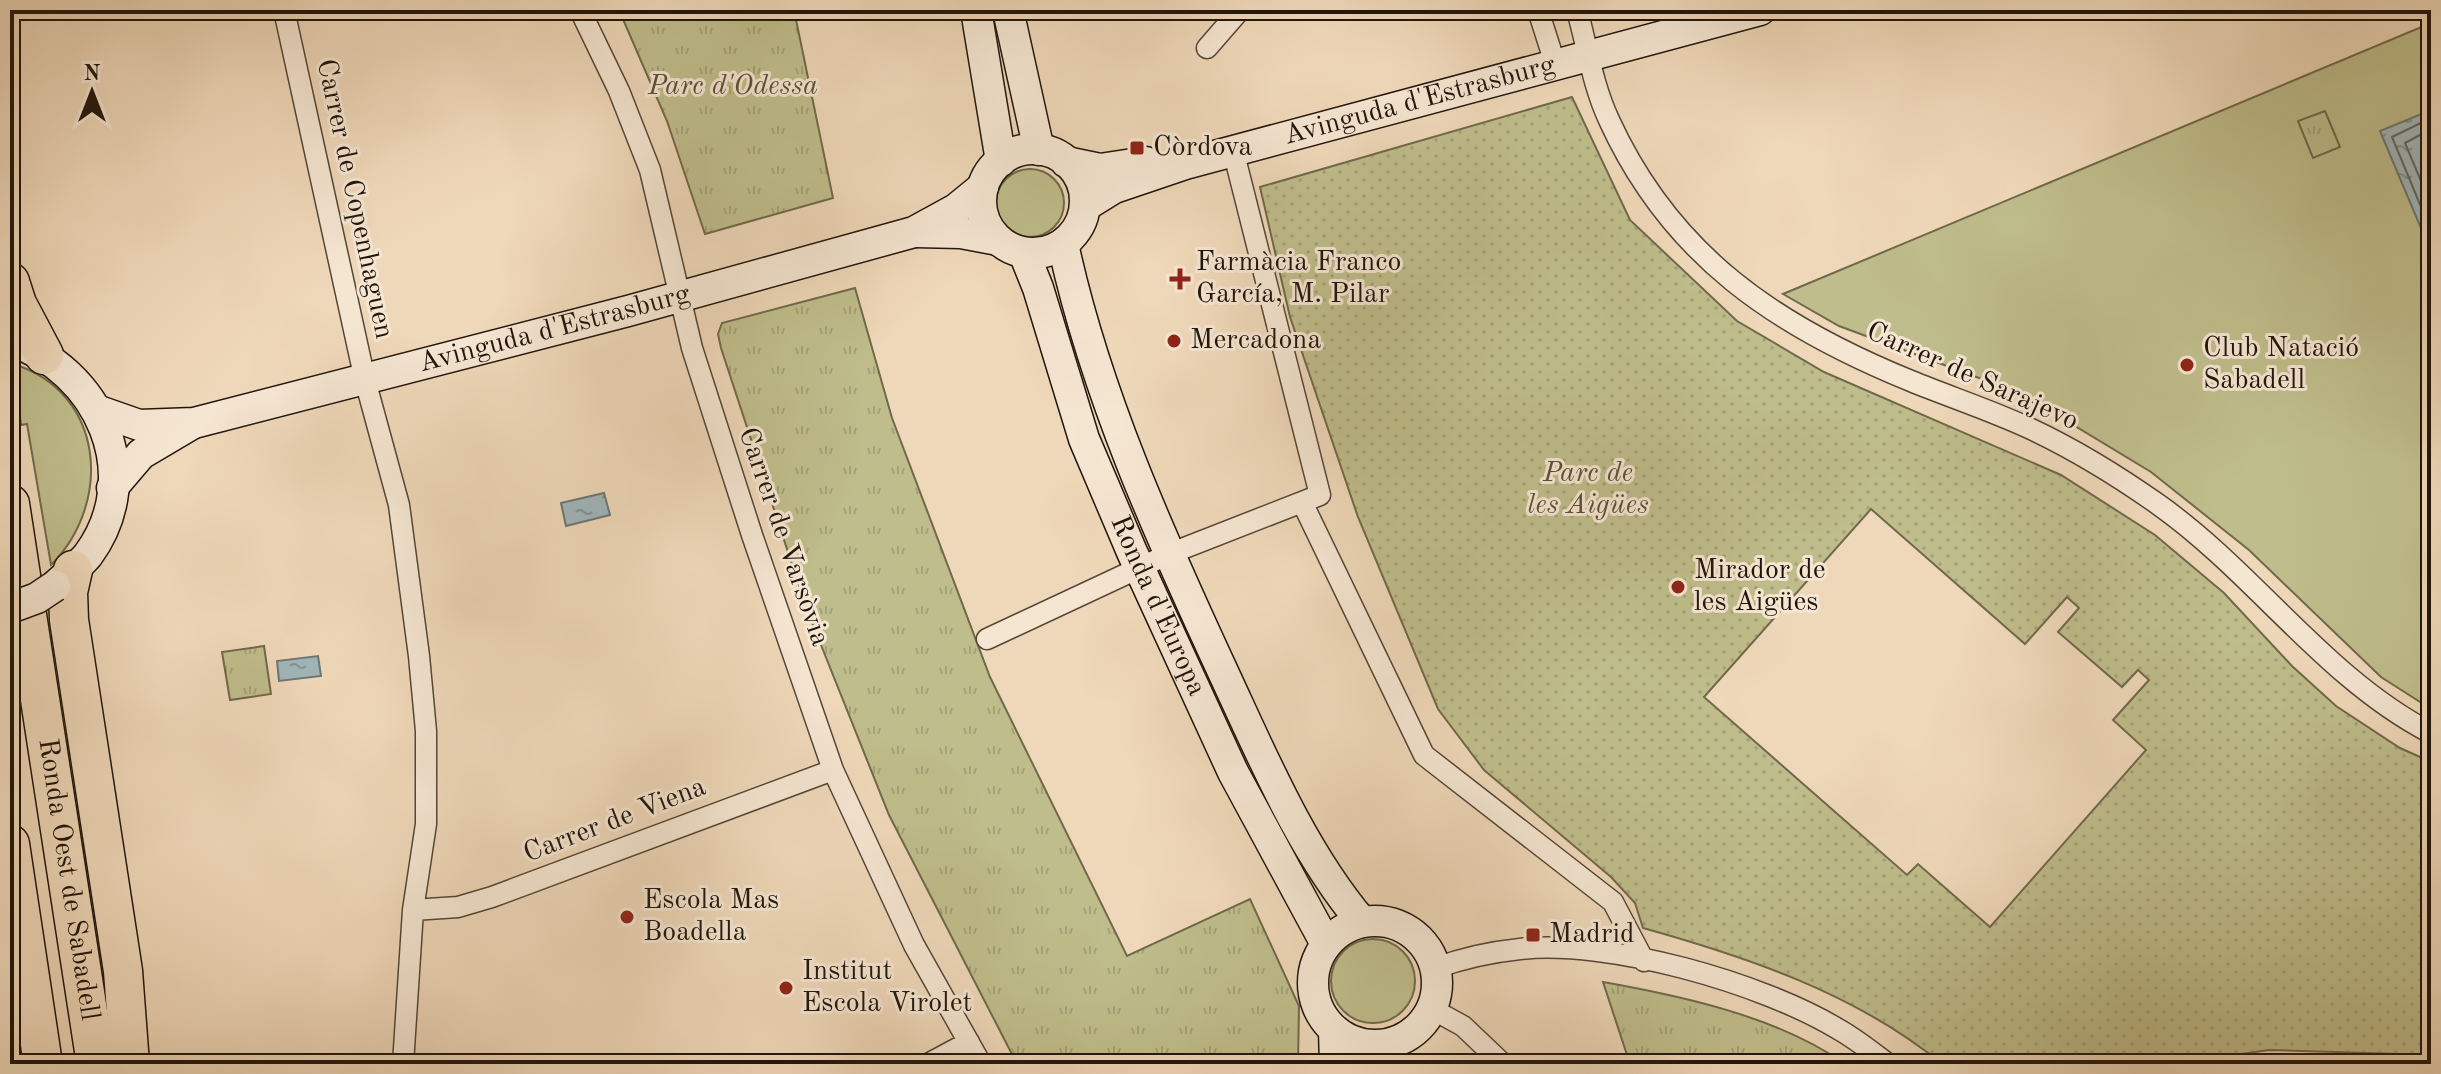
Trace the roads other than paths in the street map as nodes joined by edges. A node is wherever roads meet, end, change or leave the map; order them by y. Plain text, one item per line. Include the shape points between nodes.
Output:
1 (284, 10) edge
2 (580, 10) edge
3 (976, 10) edge
4 (1008, 10) edge
5 (1240, 10) edge
6 (1538, 10) edge
7 (1577, 10) edge
8 (1717, 10) edge
9 (1760, 10) edge
10 (1207, 48) dead end
11 (1587, 50) junction
12 (1552, 54) junction
13 (1233, 150) junction
14 (1053, 156) junction
15 (1001, 161) junction
16 (983, 187) junction
17 (1085, 206) junction
18 (914, 232) junction
19 (1063, 244) junction
20 (1011, 247) junction
21 (10, 282) edge
22 (679, 297) junction
23 (10, 341) edge
24 (44, 355) junction
25 (365, 380) junction
26 (99, 411) junction
27 (194, 423) junction
28 (112, 488) junction
29 (1302, 502) junction
30 (10, 504) edge
31 (1169, 554) junction
32 (1139, 568) junction
33 (64, 578) junction
34 (10, 608) edge
35 (987, 639) dead end
36 (2431, 733) edge
37 (833, 770) junction
38 (10, 844) edge
39 (413, 910) junction
40 (1362, 922) junction
41 (1326, 944) junction
42 (1644, 961) junction
43 (1436, 968) junction
44 (1432, 1009) junction
45 (1334, 1030) junction
46 (969, 1042) junction
47 (1369, 1055) edge
48 (43, 1064) edge
49 (96, 1064) edge
50 (130, 1064) edge
51 (403, 1064) edge
52 (928, 1064) edge
53 (981, 1064) edge
54 (1335, 1064) edge
55 (1503, 1064) edge
56 (1888, 1064) edge

1 - 25 street, Carrer de Copenhaguen
2 - 22 street, Carrer de Varsòvia via 650,170
3 - 15 main road
4 - 14 main road
5 - 10 street
6 - 12 street
7 - 11 street, Carrer de Sarajevo
8 - 11 main road, Avinguda d'Estrasburg
9 - 11 main road, Avinguda d'Estrasburg
11 - 12 main road, Avinguda d'Estrasburg
11 - 13 main road, Avinguda d'Estrasburg
11 - 36 street, Carrer de Sarajevo via 1609,121 1651,198 1706,259 1751,298 1830,345 2030,429 2118,477 2204,539 2341,672
12 - 14 main road, Avinguda d'Estrasburg via 1128,167 1100,169
13 - 17 main road, Avinguda d'Estrasburg via 1140,178
13 - 29 street via 1320,495
14 - 15 main road via 1022,150
14 - 17 main road via 1081,182
15 - 16 main road
16 - 18 main road, Avinguda d'Estrasburg
16 - 20 main road via 982,216
17 - 19 main road via 1075,232
18 - 20 main road, Avinguda d'Estrasburg via 961,233
18 - 22 main road, Avinguda d'Estrasburg
19 - 20 main road via 1045,252
19 - 31 main road, Ronda d'Europa via 1075,298
20 - 32 main road, Ronda d'Europa via 1038,288 1084,439
21 - 24 highway
22 - 25 main road, Avinguda d'Estrasburg
22 - 37 street, Carrer de Varsòvia via 752,535
23 - 24 main road
24 - 26 main road via 70,374
25 - 27 main road, Avinguda d'Estrasburg
25 - 39 street, Carrer de Copenhaguen via 399,505 422,686 426,824
26 - 27 main road, Avinguda d'Estrasburg via 139,425
26 - 28 main road via 110,448
27 - 28 main road, Avinguda d'Estrasburg via 141,454
28 - 33 main road via 105,523 88,554
29 - 31 street
29 - 42 street via 1424,755 1613,902
30 - 49 highway, Ronda Oest de Sabadell
31 - 32 street
31 - 40 main road, Ronda d'Europa via 1263,759 1337,891
32 - 35 street
32 - 41 main road, Ronda d'Europa via 1233,772
33 - 34 main road, bridge via 37,598
33 - 50 highway via 123,971
37 - 39 street, Carrer de Viena via 492,897 458,907
37 - 46 street, Carrer de Varsòvia via 914,945
38 - 48 highway, Ronda Oest de Sabadell
39 - 51 street, Carrer de Copenhaguen
40 - 41 main road
40 - 43 main road via 1399,926 1416,936
41 - 45 main road via 1317,961 1314,989 1322,1016
42 - 43 street via 1590,951 1522,949
42 - 56 street via 1756,991 1837,1028
43 - 44 main road
44 - 47 main road via 1410,1035
44 - 55 street via 1463,1026
45 - 47 main road via 1361,1044
45 - 54 main road
46 - 52 street
46 - 53 street, Carrer de Varsòvia

